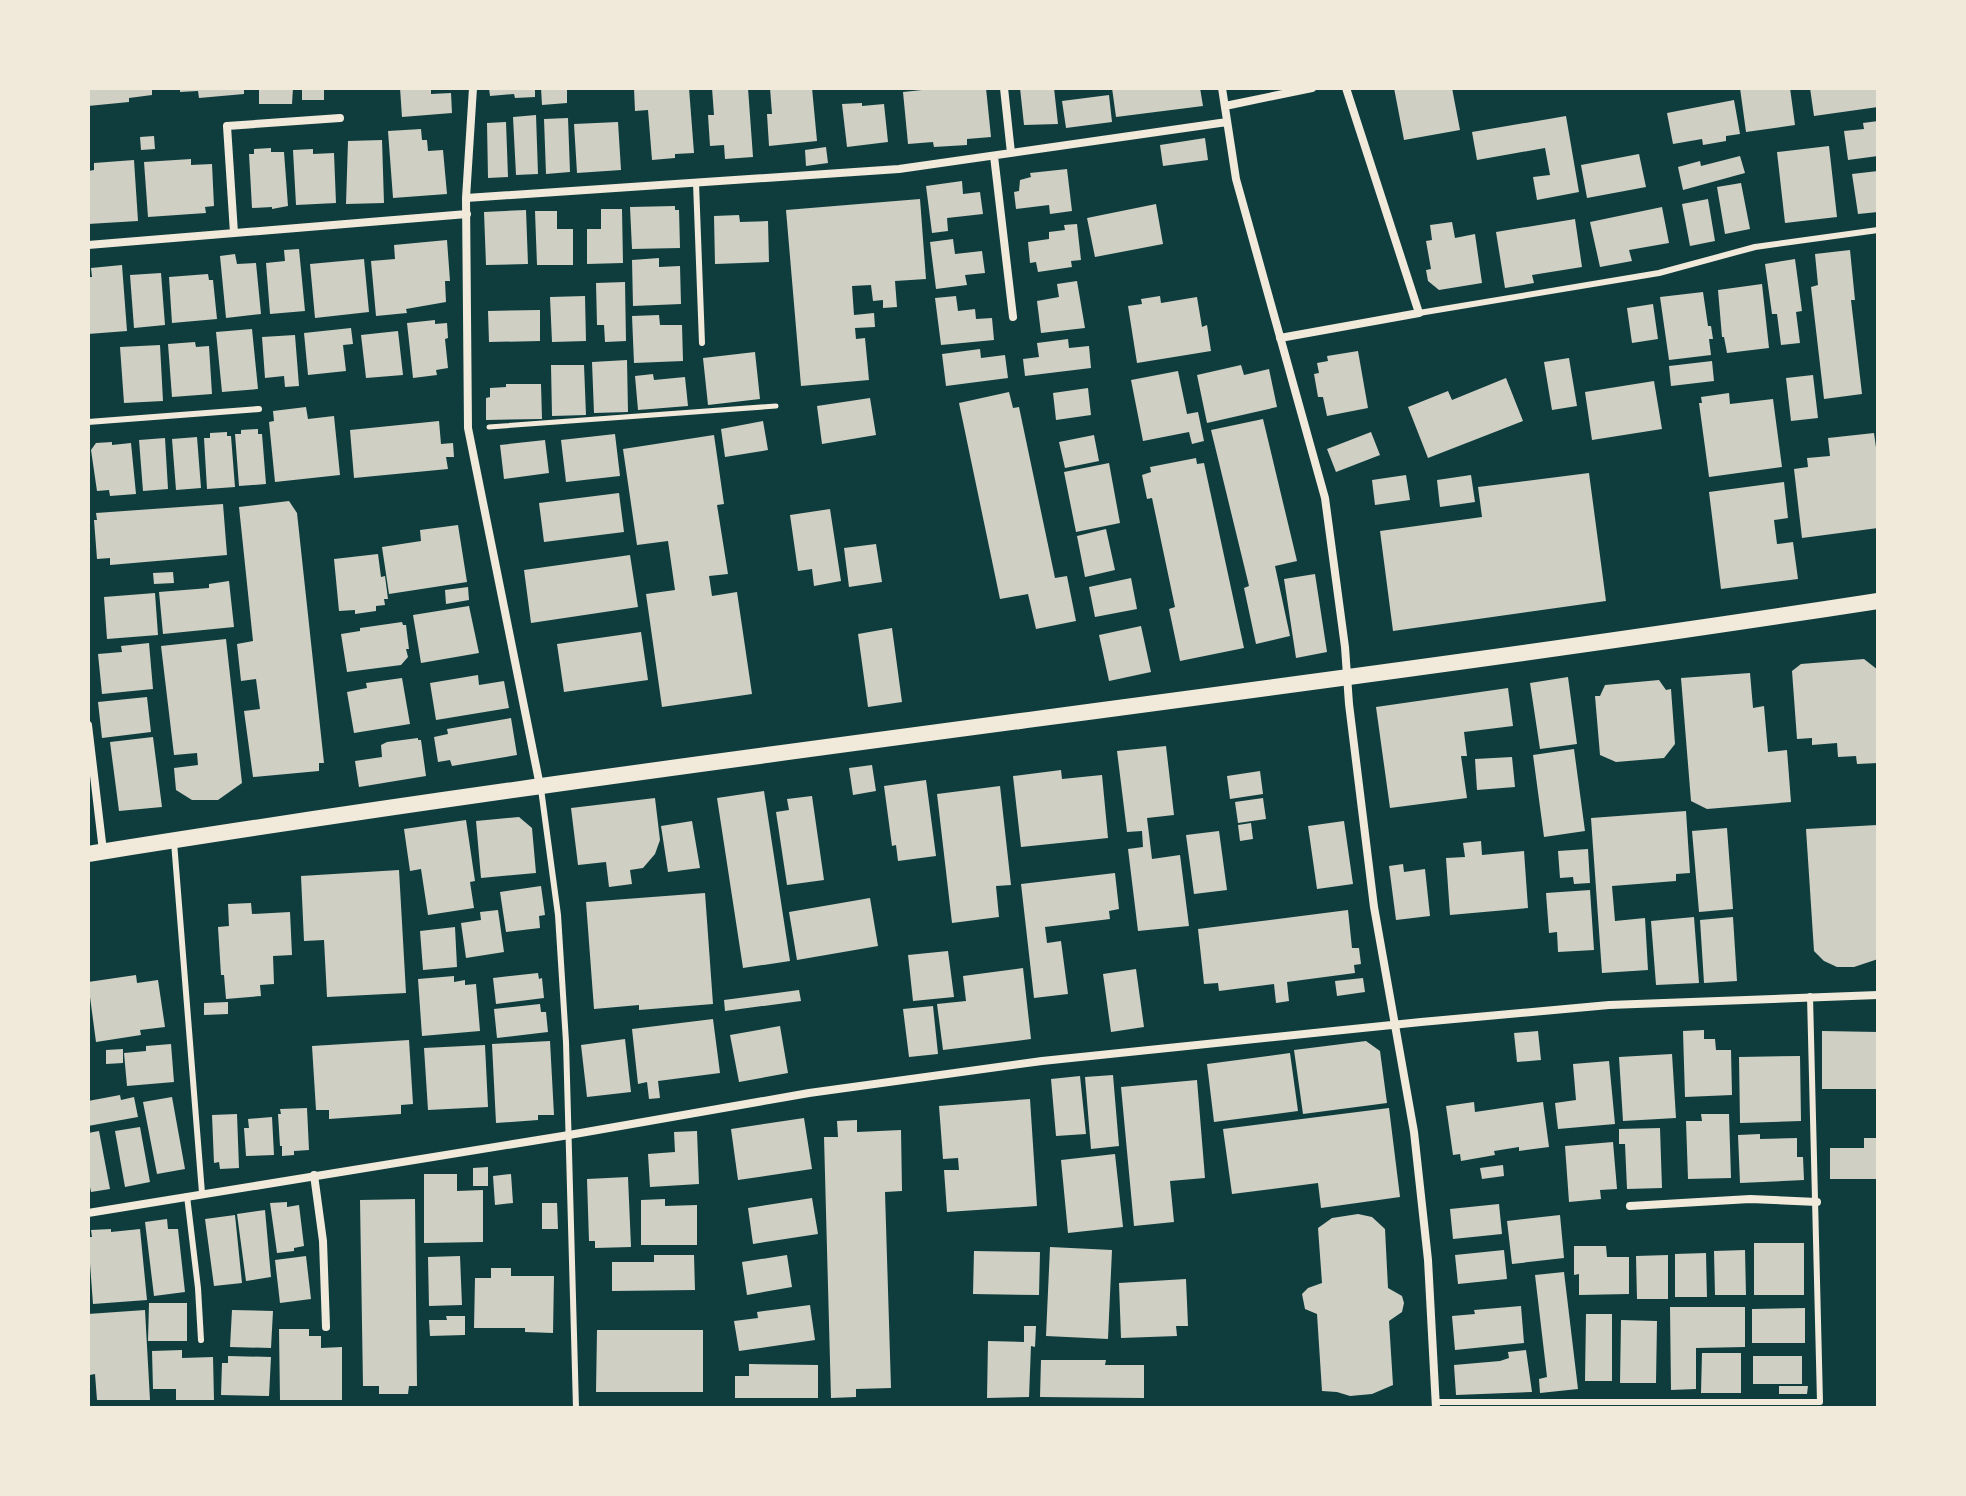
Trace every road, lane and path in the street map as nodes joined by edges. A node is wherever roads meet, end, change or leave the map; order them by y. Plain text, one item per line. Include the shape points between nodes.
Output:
1 (473, 88) edge
2 (1004, 88) edge
3 (1222, 88) edge
4 (1312, 88) edge
5 (1346, 88) edge
6 (1225, 106) junction
7 (340, 118) dead end
8 (1227, 122) junction
9 (1011, 153) junction
10 (994, 156) junction
11 (696, 183) junction
12 (466, 198) junction
13 (467, 214) junction
14 (1878, 230) edge
15 (234, 233) junction
16 (88, 245) edge
17 (1419, 313) junction
18 (1013, 317) dead end
19 (1280, 338) junction
20 (702, 343) dead end
21 (776, 406) dead end
22 (259, 409) dead end
23 (88, 422) edge
24 (468, 428) junction
25 (1878, 601) edge
26 (1347, 679) junction
27 (88, 725) edge
28 (540, 786) junction
29 (174, 841) junction
30 (96, 853) edge
31 (1878, 995) edge
32 (1810, 996) junction
33 (1396, 1024) junction
34 (569, 1135) junction
35 (314, 1175) junction
36 (202, 1193) junction
37 (187, 1196) junction
38 (1817, 1202) junction
39 (1630, 1206) dead end
40 (88, 1213) edge
41 (326, 1327) dead end
42 (201, 1340) dead end
43 (1436, 1405) edge
44 (576, 1408) edge

1 - 12 street
2 - 9 street
3 - 6 street
4 - 6 street
5 - 17 street
6 - 8 street
7 - 15 street via 227,126
8 - 9 street
8 - 19 street via 1236,179
9 - 10 street
10 - 11 street via 899,169
10 - 18 street
11 - 12 street
11 - 20 lane
12 - 13 street
13 - 15 street
13 - 24 street
14 - 17 lane via 1755,247 1659,273
15 - 16 street
17 - 19 street
19 - 26 street via 1325,498
21 - 24 path
22 - 23 lane
24 - 28 street
25 - 26 main road
26 - 28 main road
26 - 33 street via 1374,907
27 - 30 street
28 - 29 main road
28 - 34 lane via 558,915
29 - 30 main road
29 - 36 lane
31 - 32 street
32 - 33 street via 1609,1005
32 - 38 lane
33 - 34 street via 824,1090
33 - 43 street via 1428,1260
34 - 35 street
34 - 44 lane
35 - 36 street
35 - 41 street
36 - 37 street
37 - 40 street
37 - 42 lane
38 - 39 street via 1750,1199
38 - 43 lane via 1820,1402

